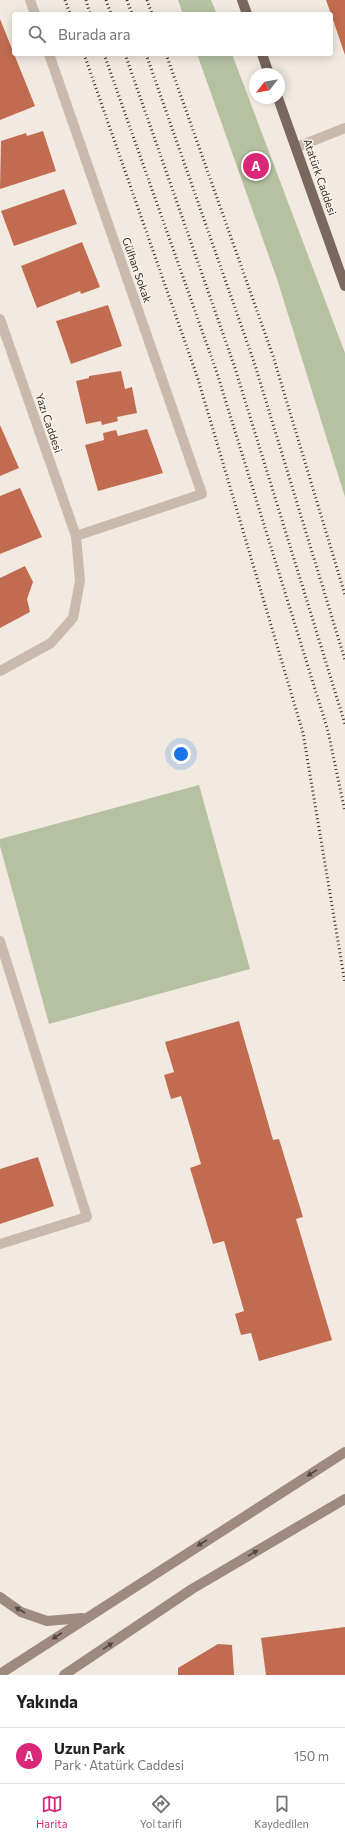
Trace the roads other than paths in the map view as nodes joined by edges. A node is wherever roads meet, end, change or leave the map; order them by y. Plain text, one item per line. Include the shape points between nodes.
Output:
1 (30, 0) edge
2 (242, 0) edge
3 (34, 12) edge
4 (246, 12) edge
5 (50, 56) edge
6 (263, 56) edge
7 (267, 68) edge
8 (280, 104) edge
9 (345, 128) edge
10 (297, 147) junction
11 (345, 286) edge
12 (0, 319) edge
13 (76, 536) junction
14 (0, 672) edge
15 (0, 941) edge
16 (0, 1244) edge
17 (345, 1452) edge
18 (345, 1499) edge
19 (0, 1597) edge
20 (84, 1618) junction
21 (0, 1674) edge
22 (64, 1675) edge

1 - 3 street
2 - 4 main road
5 - 13 street, Gülhan Sokak via 202,494
6 - 7 main road
8 - 10 main road, Atatürk Caddesi
9 - 10 street
10 - 11 main road, Atatürk Caddesi
12 - 13 street, Yazı Caddesi
13 - 14 street, Yazı Caddesi via 80,581 73,618 51,643
15 - 16 street via 86,1218
17 -> 20 main road
22 -> 18 main road via 192,1589
20 -> 19 main road via 47,1621 21,1612
20 -> 21 main road

